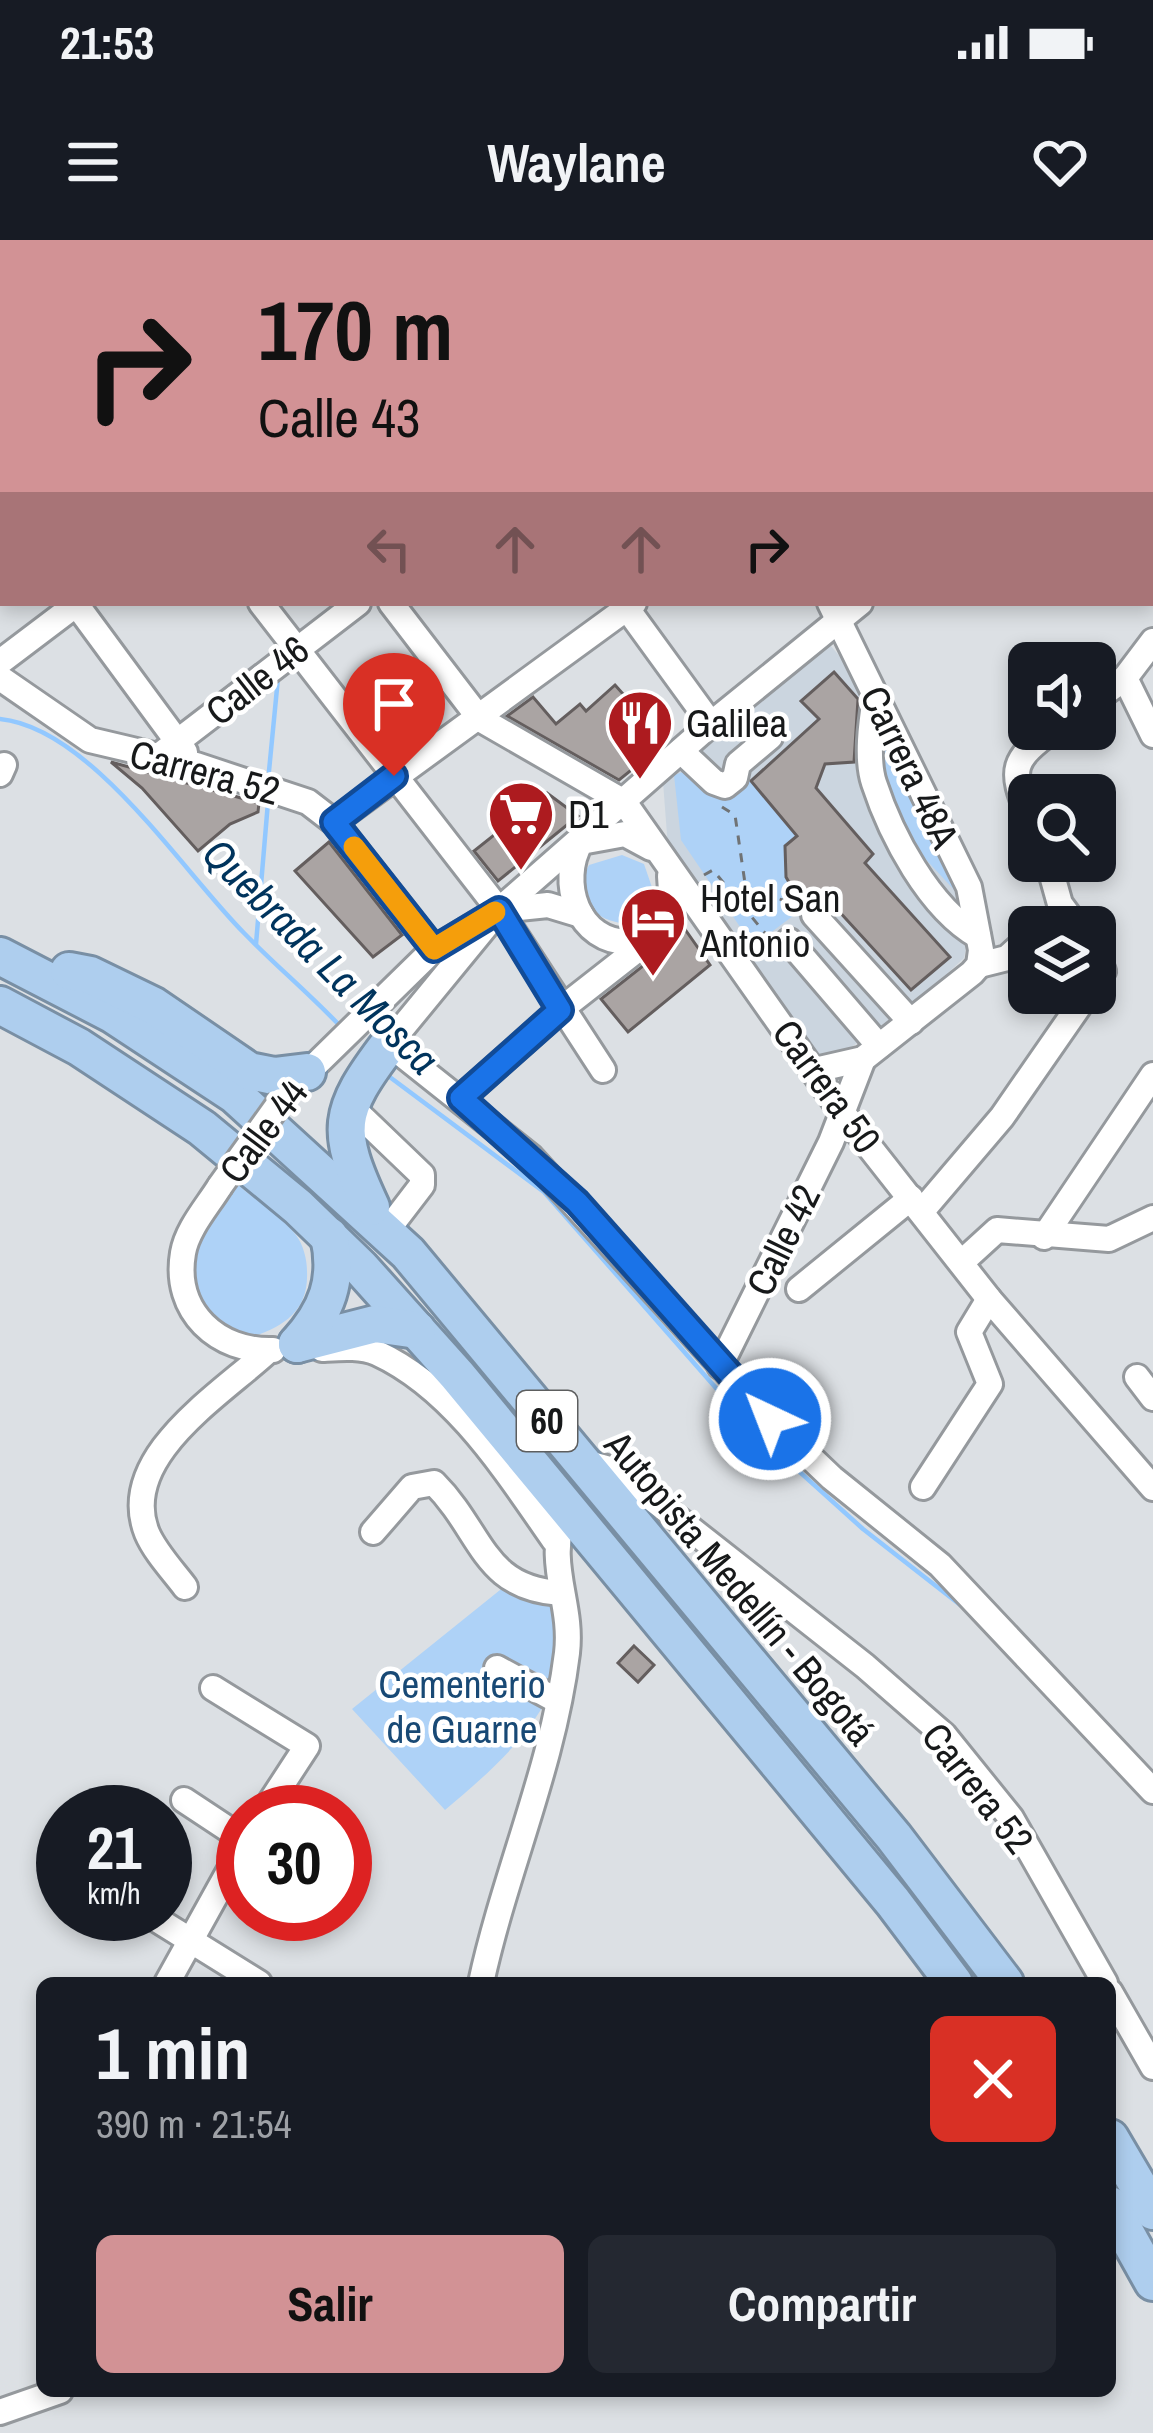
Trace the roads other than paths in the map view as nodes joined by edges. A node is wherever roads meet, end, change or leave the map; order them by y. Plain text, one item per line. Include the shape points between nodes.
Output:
1 (73, 606) edge
2 (79, 606) edge
3 (263, 606) edge
4 (354, 606) edge
5 (394, 606) edge
6 (627, 606) edge
7 (629, 606) edge
8 (834, 612) edge
9 (1153, 640) edge
10 (297, 648) junction
11 (0, 662) edge
12 (0, 677) edge
13 (1125, 678) junction
14 (1116, 685) edge
15 (875, 696) junction
16 (480, 719) junction
17 (711, 724) junction
18 (1153, 735) edge
19 (770, 737) dead end
20 (177, 742) junction
21 (681, 751) junction
22 (156, 758) junction
23 (196, 765) junction
24 (394, 776) junction
25 (624, 802) junction
26 (334, 822) junction
27 (581, 842) junction
28 (660, 856) junction
29 (1054, 882) edge
30 (687, 896) junction
31 (1060, 904) edge
32 (499, 910) junction
33 (811, 911) road end
34 (581, 915) junction
35 (658, 933) junction
36 (978, 936) junction
37 (779, 940) road end
38 (434, 949) junction
39 (1008, 957) edge
40 (10, 961) edge
41 (979, 965) junction
42 (560, 1010) junction
43 (2, 1014) edge
44 (1073, 1014) edge
45 (911, 1022) junction
46 (386, 1048) junction
47 (871, 1052) junction
48 (314, 1065) junction
49 (603, 1070) dead end
50 (815, 1070) junction
51 (1153, 1075) edge
52 (352, 1096) junction
53 (461, 1098) junction
54 (842, 1112) junction
55 (916, 1204) junction
56 (1153, 1217) edge
57 (383, 1229) junction
58 (329, 1236) junction
59 (1044, 1237) junction
60 (963, 1262) junction
61 (799, 1289) dead end
62 (989, 1299) junction
63 (417, 1330) junction
64 (282, 1348) junction
65 (720, 1366) junction
66 (1137, 1377) dead end
67 (1153, 1398) edge
68 (579, 1460) junction
69 (923, 1487) dead end
70 (1153, 1488) edge
71 (560, 1524) junction
72 (373, 1532) dead end
73 (185, 1587) dead end
74 (560, 1593) junction
75 (496, 1667) dead end
76 (213, 1688) dead end
77 (556, 1700) junction
78 (282, 1785) edge
79 (1153, 1791) edge
80 (216, 1893) edge
81 (186, 1941) edge
82 (189, 1943) junction
83 (170, 1977) edge
84 (248, 1977) edge
85 (483, 1977) edge
86 (949, 1977) edge
87 (1000, 1977) edge
88 (1102, 1977) edge
89 (1116, 2002) edge
90 (1153, 2067) edge
91 (1116, 2148) edge
92 (1153, 2211) edge
93 (1116, 2216) edge
94 (1153, 2282) edge
95 (43, 2397) edge
96 (0, 2412) edge

1 - 11 street
2 - 20 street
3 - 10 street
4 - 10 street, Calle 46
5 - 16 street, Carrera 50
6 - 16 street
7 - 17 street
8 - 15 street, Carrera 48A
8 - 17 street, Calle 44
9 - 13 street
10 - 20 street, Calle 46
10 - 24 street
12 - 22 street, Carrera 52 via 90,740
13 - 14 street
13 - 18 street
15 - 36 street, Carrera 48A via 969,886
15 - 36 street via 872,779 909,858 955,923
16 - 24 street
16 - 25 street, Carrera 50
17 - 21 street, Calle 44
19 - 21 street via 724,786
20 - 22 street, Calle 46
20 - 23 street
21 - 25 street, Calle 44
22 - 23 street, Carrera 52
23 - 26 street, Carrera 52 via 277,789
24 - 26 street
24 - 32 street
25 - 27 street, Calle 44
25 - 28 street, Carrera 50
26 - 38 street, Carrera 52
27 - 28 street via 625,834
27 - 32 street, Calle 44
27 - 34 street via 568,878
28 - 30 street, Carrera 50
28 - 35 street via 673,884
29 - 31 street
30 - 35 street
30 - 50 street, Carrera 50
32 - 34 street via 548,905
32 - 38 street, Calle 44
32 - 42 street
32 - 46 street, Calle 44
33 - 45 street
34 - 35 street via 613,939
35 - 42 street
36 - 41 street, Carrera 48A
37 - 47 street
38 - 48 street, Calle 44
39 - 41 street
40 - 48 highway via 119,988 249,1071 274,1076
40 - 57 highway, Autopista Medellín - Bogotá / 60 via 202,1070
41 - 45 street
42 - 49 street
42 - 53 street
43 - 58 highway, 60 via 79,1047 202,1128
44 - 55 street via 1002,1117
45 - 47 street
46 - 52 highway
46 - 53 street
47 - 50 street
47 - 54 street, Calle 42
48 - 64 street, Calle 44, bridge via 220,1186 183,1254 188,1302 202,1326 239,1348
50 - 54 street, Carrera 50
51 - 59 street
52 - 57 highway via 348,1158
52 - 57 street via 422,1174 422,1185
53 - 65 street via 577,1202
54 - 55 street, Carrera 50
54 - 65 street, Calle 42
55 - 60 street, Carrera 50
55 - 61 street
56 - 59 street via 1109,1239
57 - 68 highway, Autopista Medellín - Bogotá / 60
58 - 63 highway, 60
58 - 64 highway via 333,1285 312,1328
59 - 60 street via 997,1230
60 - 62 street, Carrera 50
62 - 69 street via 969,1332 989,1384
62 - 70 street, Carrera 50
63 - 64 highway via 375,1324
63 - 71 highway, 60
64 - 71 street, Calle 44 via 376,1352 430,1390
64 - 73 street via 146,1470 139,1496 148,1535
65 - 79 street via 832,1478 972,1596
66 - 67 street
68 - 87 highway, Autopista Medellín - Bogotá / 60
68 - 88 street, Carrera 52 via 617,1471 944,1735 1011,1818
71 - 74 street
71 - 86 highway, 60 via 879,1885
72 - 74 street via 412,1487 434,1483 496,1569 525,1591
74 - 77 street via 568,1649
75 - 77 street
76 - 78 street via 307,1746
77 - 85 street
80 - 82 street
81 - 82 street
82 - 83 street
82 - 84 street
89 - 90 street
91 - 92 highway
93 - 94 highway
95 - 96 street

